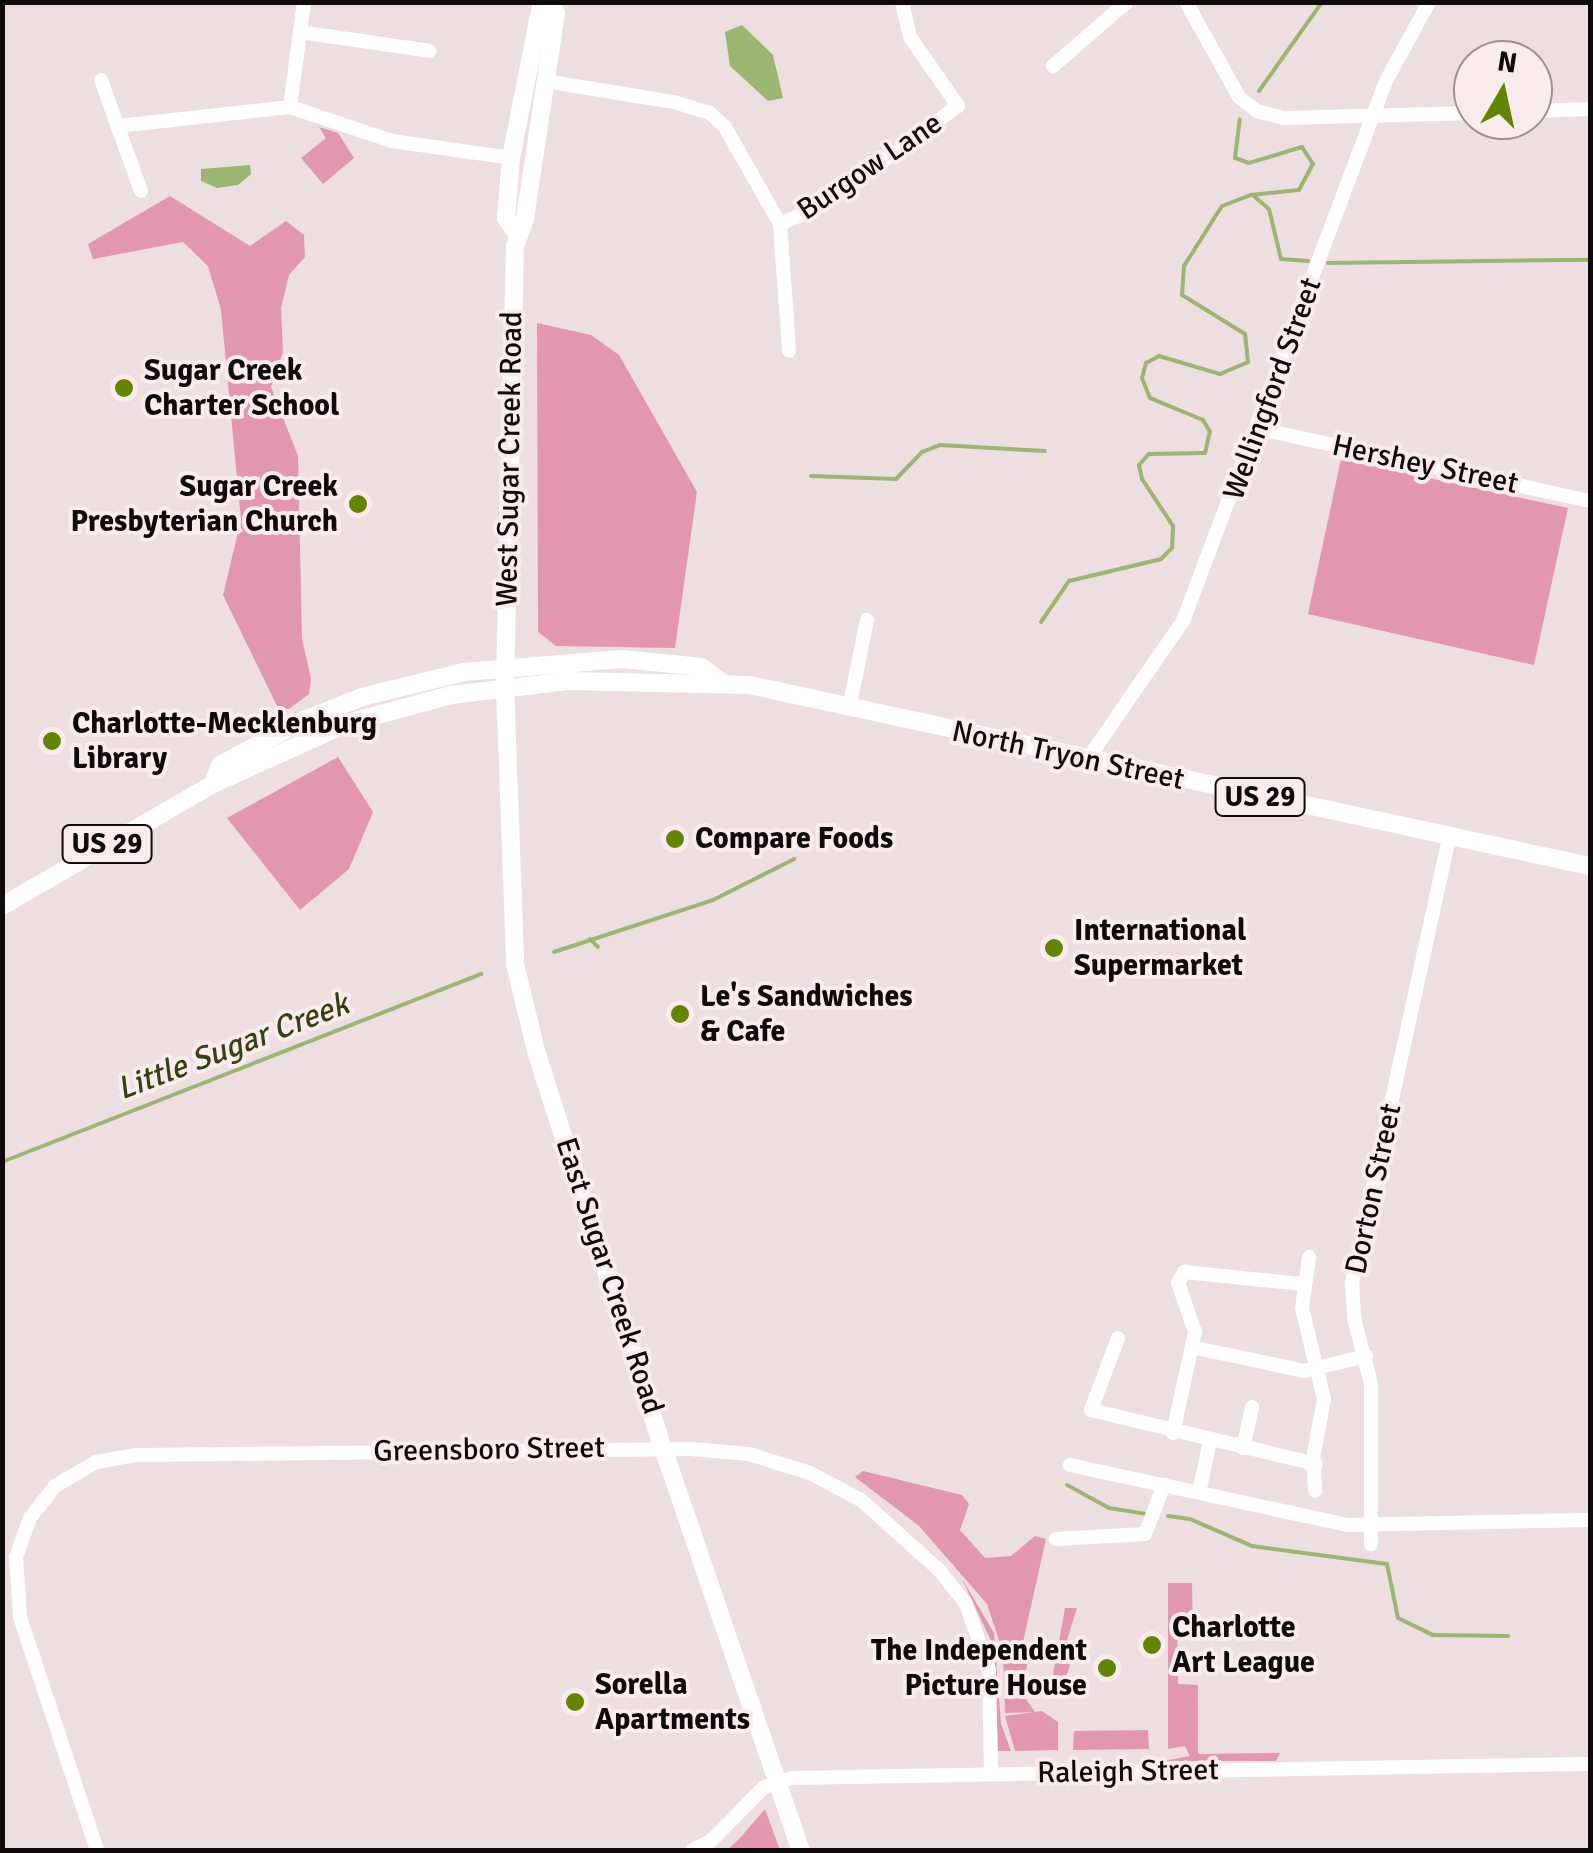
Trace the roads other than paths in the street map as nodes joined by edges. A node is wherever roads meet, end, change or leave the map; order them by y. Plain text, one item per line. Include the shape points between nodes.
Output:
1 (304, 2) edge
2 (551, 2) edge
3 (902, 2) edge
4 (1127, 2) edge
5 (1186, 2) edge
6 (1429, 2) edge
7 (300, 32) junction
8 (430, 51) dead end
9 (1053, 66) dead end
10 (100, 80) dead end
11 (544, 81) junction
12 (290, 106) junction
13 (1590, 109) edge
14 (1553, 110) edge
15 (1453, 113) edge
16 (1374, 115) junction
17 (118, 126) junction
18 (512, 158) junction
19 (140, 191) dead end
20 (780, 224) junction
21 (516, 232) junction
22 (789, 352) dead end
23 (1260, 429) junction
24 (1590, 500) edge
25 (867, 620) dead end
26 (506, 676) junction
27 (849, 708) junction
28 (1087, 760) junction
29 (1449, 838) junction
30 (1590, 866) edge
31 (2, 906) edge
32 (1309, 1257) dead end
33 (1303, 1284) junction
34 (1118, 1338) dead end
35 (1192, 1347) junction
36 (1366, 1356) junction
37 (1319, 1370) junction
38 (1252, 1407) dead end
39 (1174, 1433) junction
40 (1210, 1441) junction
41 (663, 1448) junction
42 (1243, 1448) junction
43 (1070, 1464) dead end
44 (1316, 1464) junction
45 (1164, 1485) junction
46 (1316, 1491) dead end
47 (1199, 1493) junction
48 (1590, 1520) edge
49 (1370, 1525) junction
50 (1056, 1539) dead end
51 (1370, 1544) dead end
52 (20, 1617) junction
53 (2, 1619) edge
54 (1590, 1764) edge
55 (991, 1774) junction
56 (97, 1850) edge
57 (692, 1850) edge
58 (801, 1850) edge

1 - 7 street
2 - 11 main road, West Sugar Creek Road
2 - 18 main road, West Sugar Creek Road via 540,10
3 - 20 street, Burgow Lane via 910,36 958,106 823,204
4 - 9 street
5 - 16 street via 1239,98 1257,111 1284,118
6 - 16 street, Wellingford Street
7 - 8 street
7 - 12 street
10 - 17 street
11 - 20 street via 710,113 743,154
11 - 21 main road, West Sugar Creek Road via 526,219
12 - 17 street
12 - 18 street via 392,141
13 - 14 street
15 - 16 street
16 - 23 street, Wellingford Street
17 - 19 street
18 - 21 main road, West Sugar Creek Road via 506,218
20 - 22 street
21 - 26 main road, West Sugar Creek Road
23 - 24 street, Hershey Street
23 - 28 street, Wellingford Street via 1183,621
25 - 27 street
26 - 27 main road, North Tryon Street / US 29 via 700,688 721,682
26 - 31 main road, North Tryon Street / US 29 via 416,682 333,708 220,765 213,784
26 - 41 main road, East Sugar Creek Road via 508,902 524,1006
27 - 28 main road, North Tryon Street / US 29
28 - 29 main road, North Tryon Street / US 29
29 - 30 main road, North Tryon Street / US 29
29 - 36 street, Dorton Street via 1352,1283
32 - 33 street
33 - 35 street via 1184,1272 1178,1283 1195,1325
33 - 37 street via 1304,1319
34 - 39 street via 1091,1410
35 - 37 street
35 - 39 street
36 - 37 street
36 - 49 street, Dorton Street via 1372,1384
37 - 44 street via 1324,1400
38 - 42 street
39 - 40 street
40 - 42 street
40 - 47 street
41 - 52 street, Greensboro Street via 136,1455 96,1462 55,1486 30,1518 16,1557
41 - 55 street, Greensboro Street via 749,1454 810,1473 861,1500 939,1570 966,1604 986,1653
41 - 58 main road, East Sugar Creek Road
42 - 44 street
43 - 45 street
44 - 46 street
45 - 47 street
45 - 50 street via 1145,1534
47 - 49 street
48 - 49 street
49 - 51 street, Dorton Street
52 - 53 street
52 - 56 street
54 - 55 street, Raleigh Street
55 - 57 street, Raleigh Street via 792,1778 764,1787 711,1841

